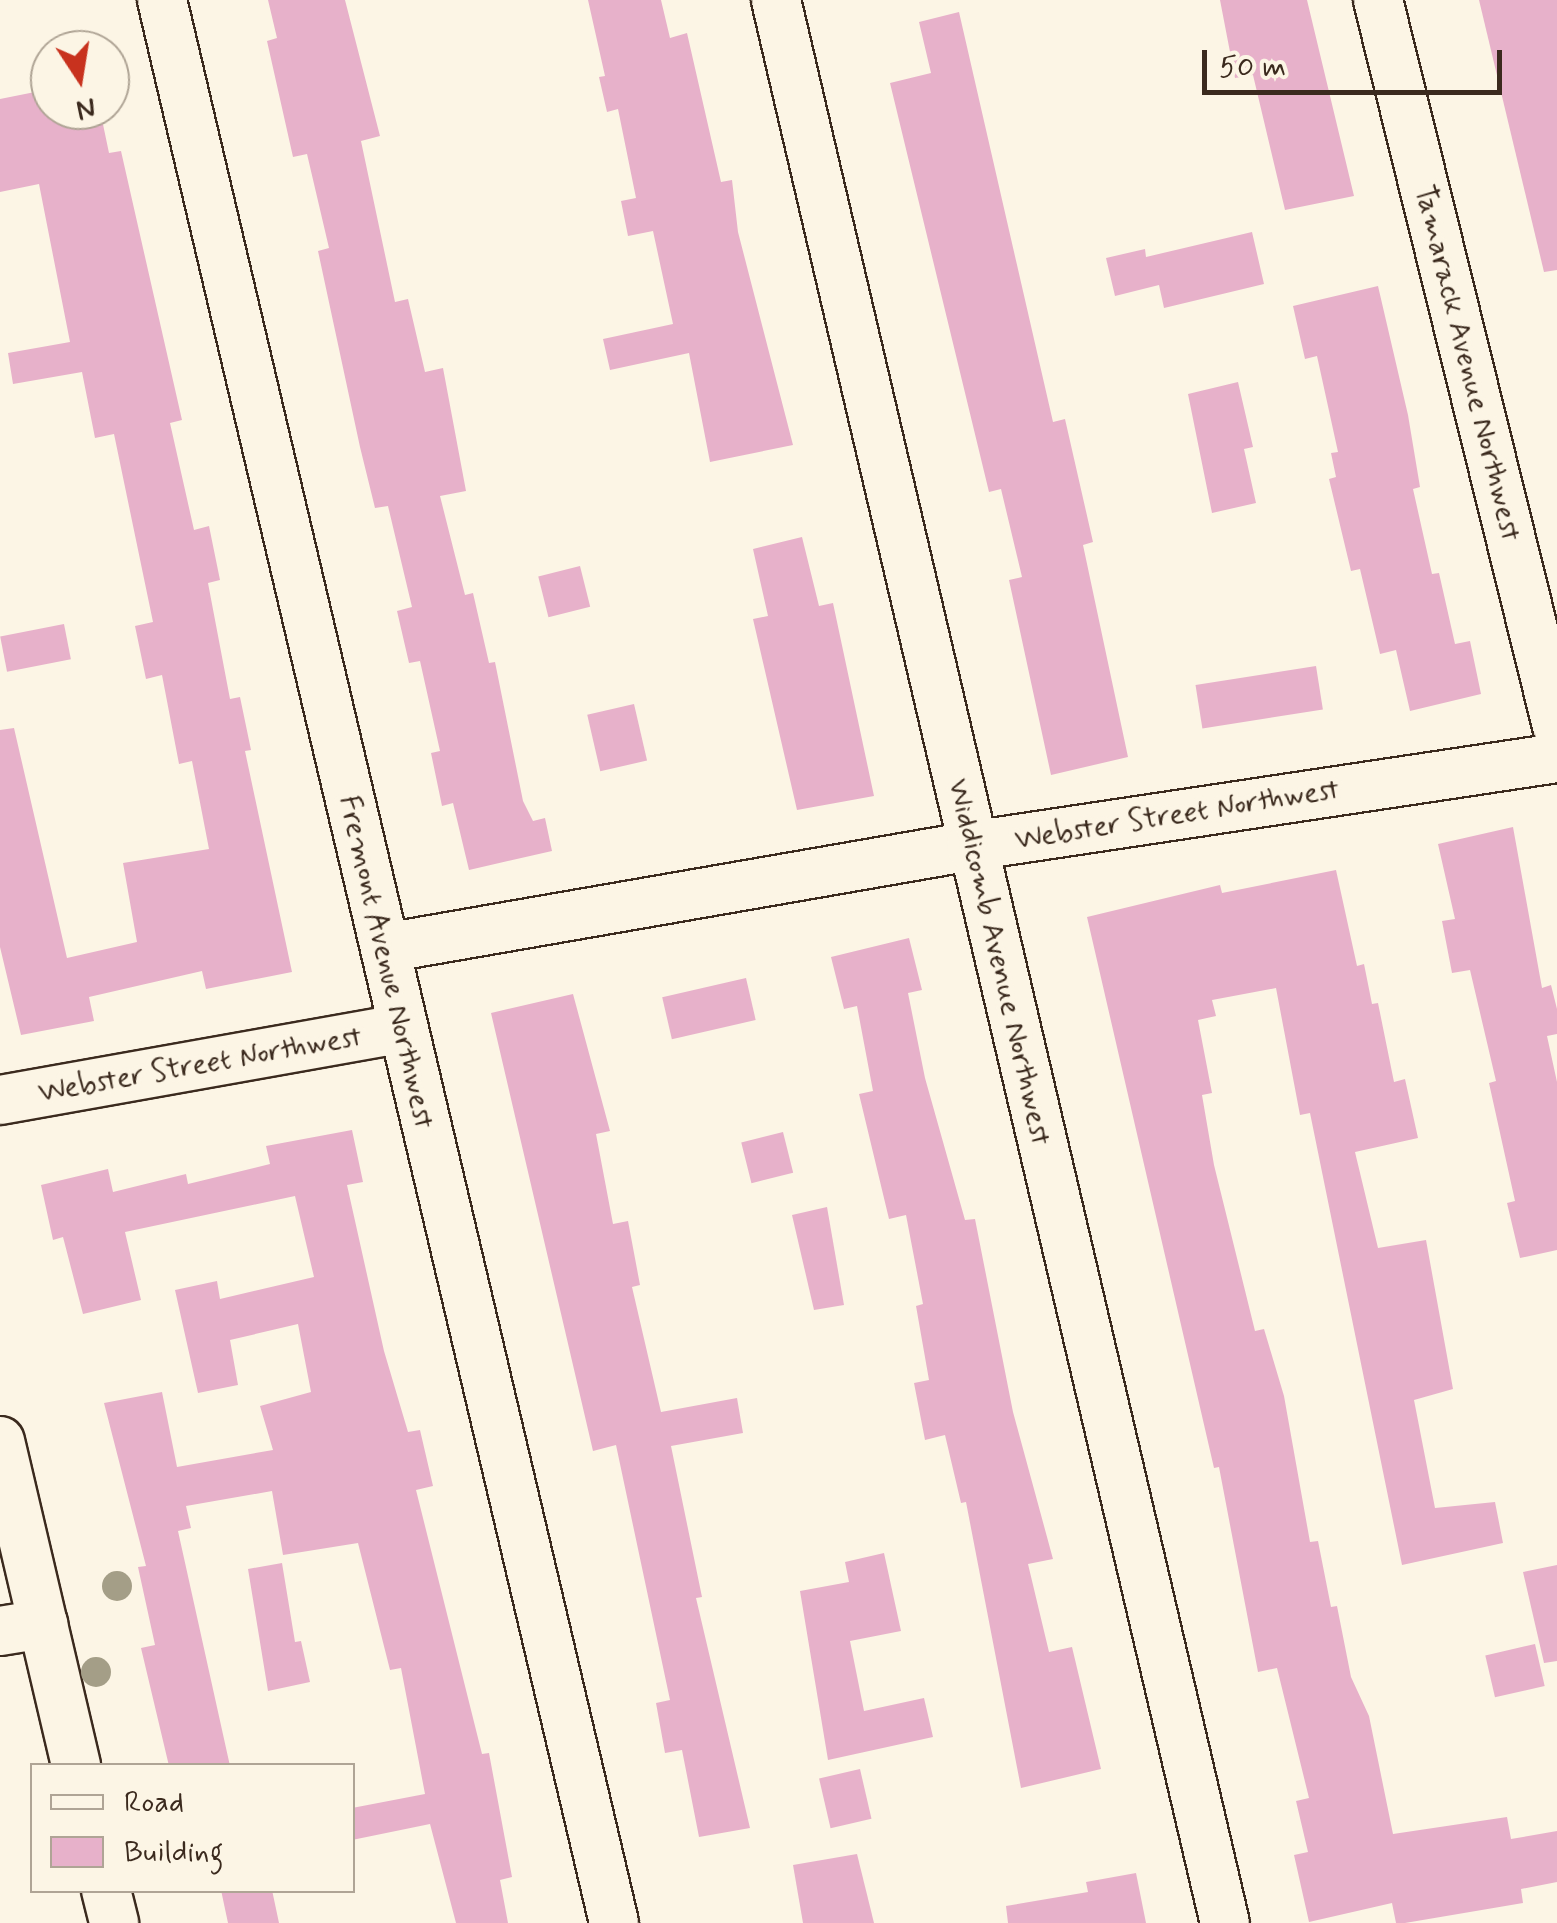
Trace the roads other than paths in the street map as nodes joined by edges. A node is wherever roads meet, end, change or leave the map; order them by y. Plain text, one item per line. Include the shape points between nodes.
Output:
1 (162, 0) edge
2 (776, 0) edge
3 (1378, 0) edge
4 (1557, 726) edge
5 (1557, 758) edge
6 (971, 846) junction
7 (384, 948) junction
8 (400, 1029) junction
9 (0, 1100) edge
10 (0, 1442) edge
11 (22, 1627) edge
12 (75, 1763) edge
13 (107, 1893) edge
14 (114, 1923) edge
15 (614, 1923) edge
16 (1225, 1923) edge

1 - 7 street, Fremont Avenue Northwest
2 - 6 street, Widdicomb Avenue Northwest
3 - 4 street, Tamarack Avenue Northwest
5 - 6 street, Webster Street Northwest
6 - 7 street, Webster Street Northwest
6 - 16 street, Widdicomb Avenue Northwest
7 - 8 street, Fremont Avenue Northwest
8 - 9 street, Webster Street Northwest
8 - 15 street, Fremont Avenue Northwest
10 - 11 street
11 - 12 street
13 - 14 street

